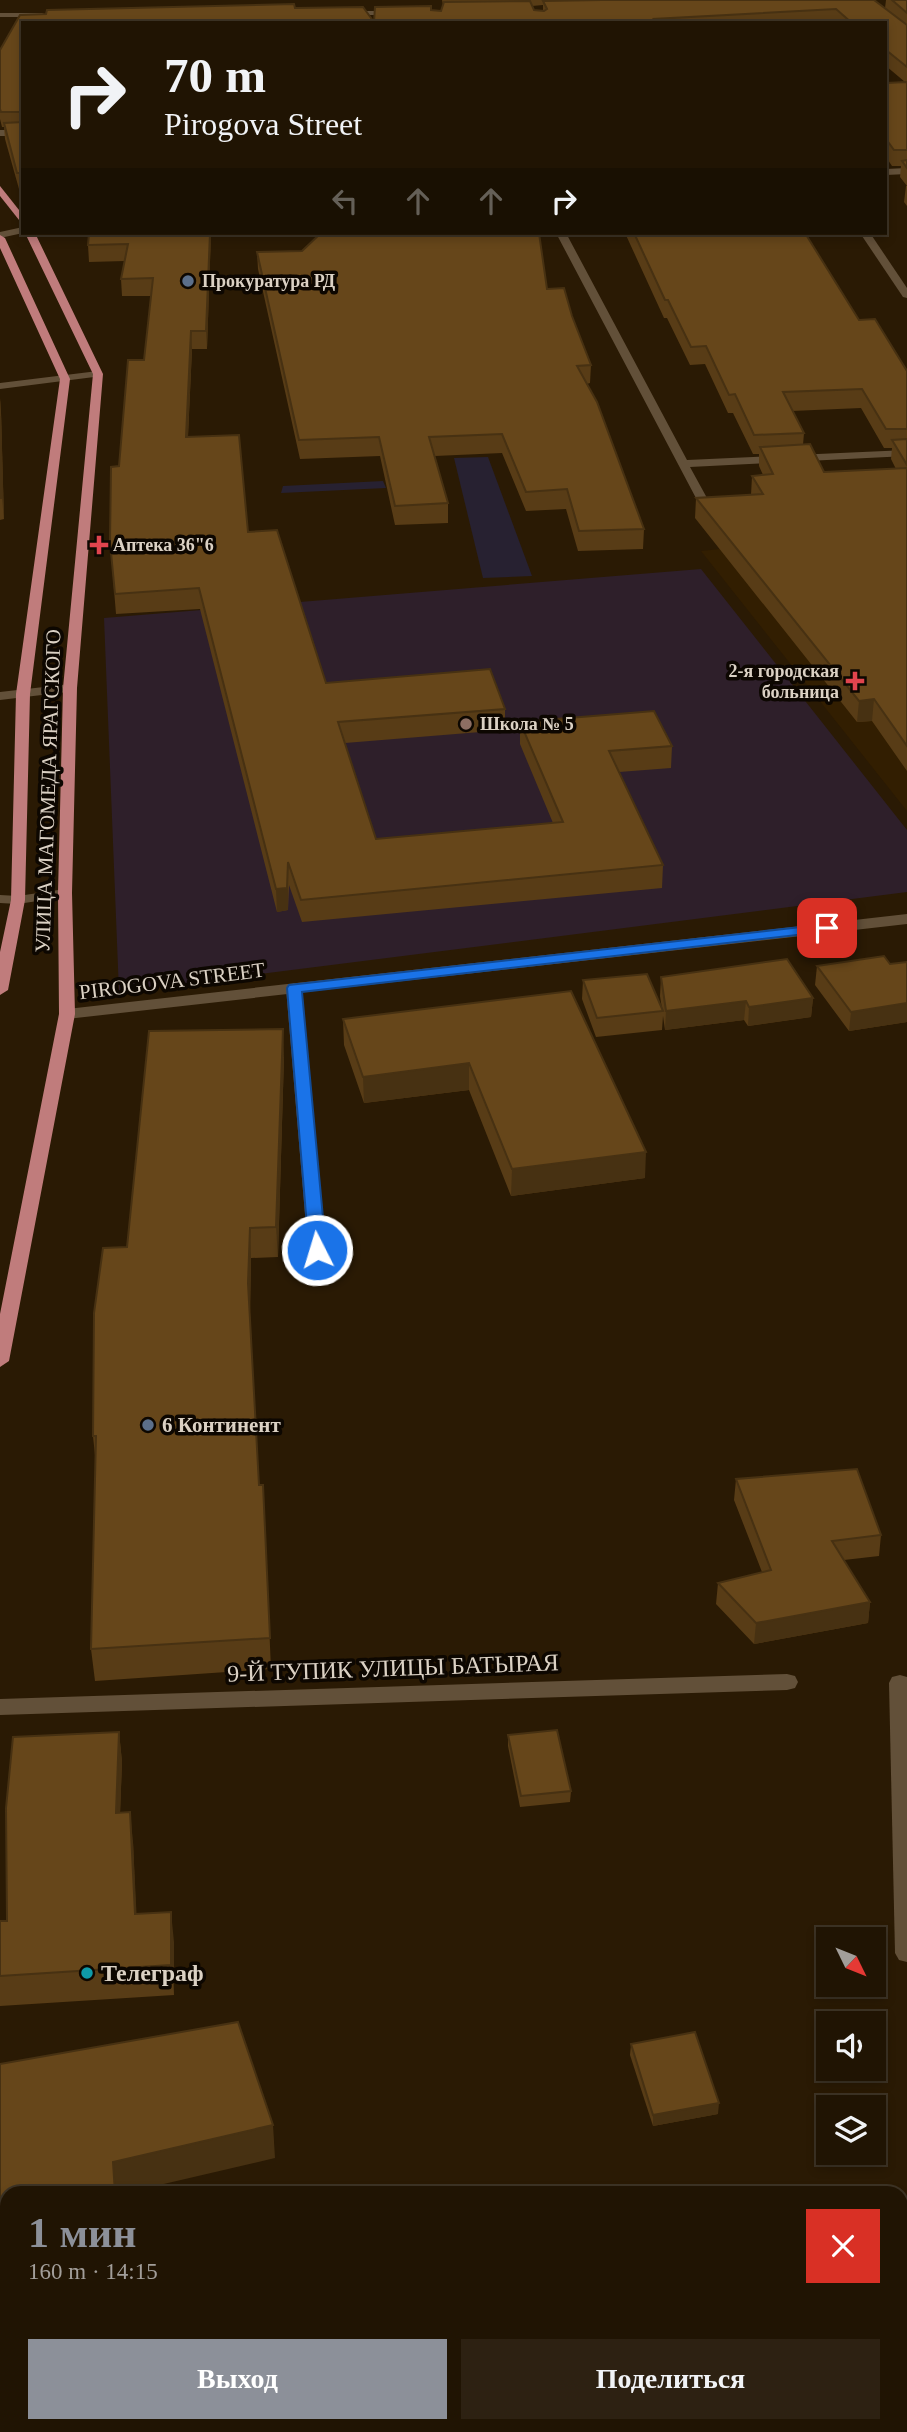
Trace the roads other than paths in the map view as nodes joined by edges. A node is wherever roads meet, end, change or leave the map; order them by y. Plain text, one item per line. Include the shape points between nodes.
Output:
1 (327, 13) edge
2 (409, 13) edge
3 (0, 15) edge
4 (55, 15) edge
5 (0, 133) edge
6 (21, 133) edge
7 (907, 171) edge
8 (887, 172) edge
9 (1, 193) edge
10 (21, 219) edge
11 (21, 231) edge
12 (31, 235) edge
13 (562, 235) edge
14 (866, 235) edge
15 (0, 236) edge
16 (907, 295) edge
17 (97, 374) junction
18 (65, 379) junction
19 (0, 386) edge
20 (907, 453) edge
21 (685, 464) junction
22 (701, 498) edge
23 (70, 688) junction
24 (23, 694) junction
25 (0, 696) edge
26 (65, 893) junction
27 (0, 900) edge
28 (18, 900) junction
29 (907, 919) edge
30 (294, 988) junction
31 (0, 990) edge
32 (67, 1014) junction
33 (317, 1250) dead end
34 (0, 1361) edge
35 (787, 1682) dead end
36 (900, 1684) dead end
37 (0, 1707) edge
38 (907, 1953) edge

1 - 2 street
3 - 4 street
5 - 6 street
7 - 8 street
9 - 10 main road
11 - 15 street
12 - 17 main road
13 - 21 street
14 - 16 street
15 - 18 main road
17 - 18 street
17 - 23 main road, УЛИЦА МАГОМЕДА ЯРАГСКОГО
18 - 19 street
18 - 24 main road, УЛИЦА МАГОМЕДА ЯРАГСКОГО
20 - 21 street
21 - 22 street
23 - 24 street
23 - 26 main road, УЛИЦА МАГОМЕДА ЯРАГСКОГО
24 - 25 street
24 - 28 main road, УЛИЦА МАГОМЕДА ЯРАГСКОГО
26 - 28 street
26 - 32 main road, УЛИЦА МАГОМЕДА ЯРАГСКОГО
27 - 28 street
28 - 31 main road, УЛИЦА МАГОМЕДА ЯРАГСКОГО
29 - 30 street, PIROGOVA STREET
30 - 32 street, PIROGOVA STREET
30 - 33 street
32 - 34 main road, УЛИЦА МАГОМЕДА ЯРАГСКОГО
35 - 37 street, 9-Й ТУПИК УЛИЦЫ БАТЫРАЯ
36 - 38 street

